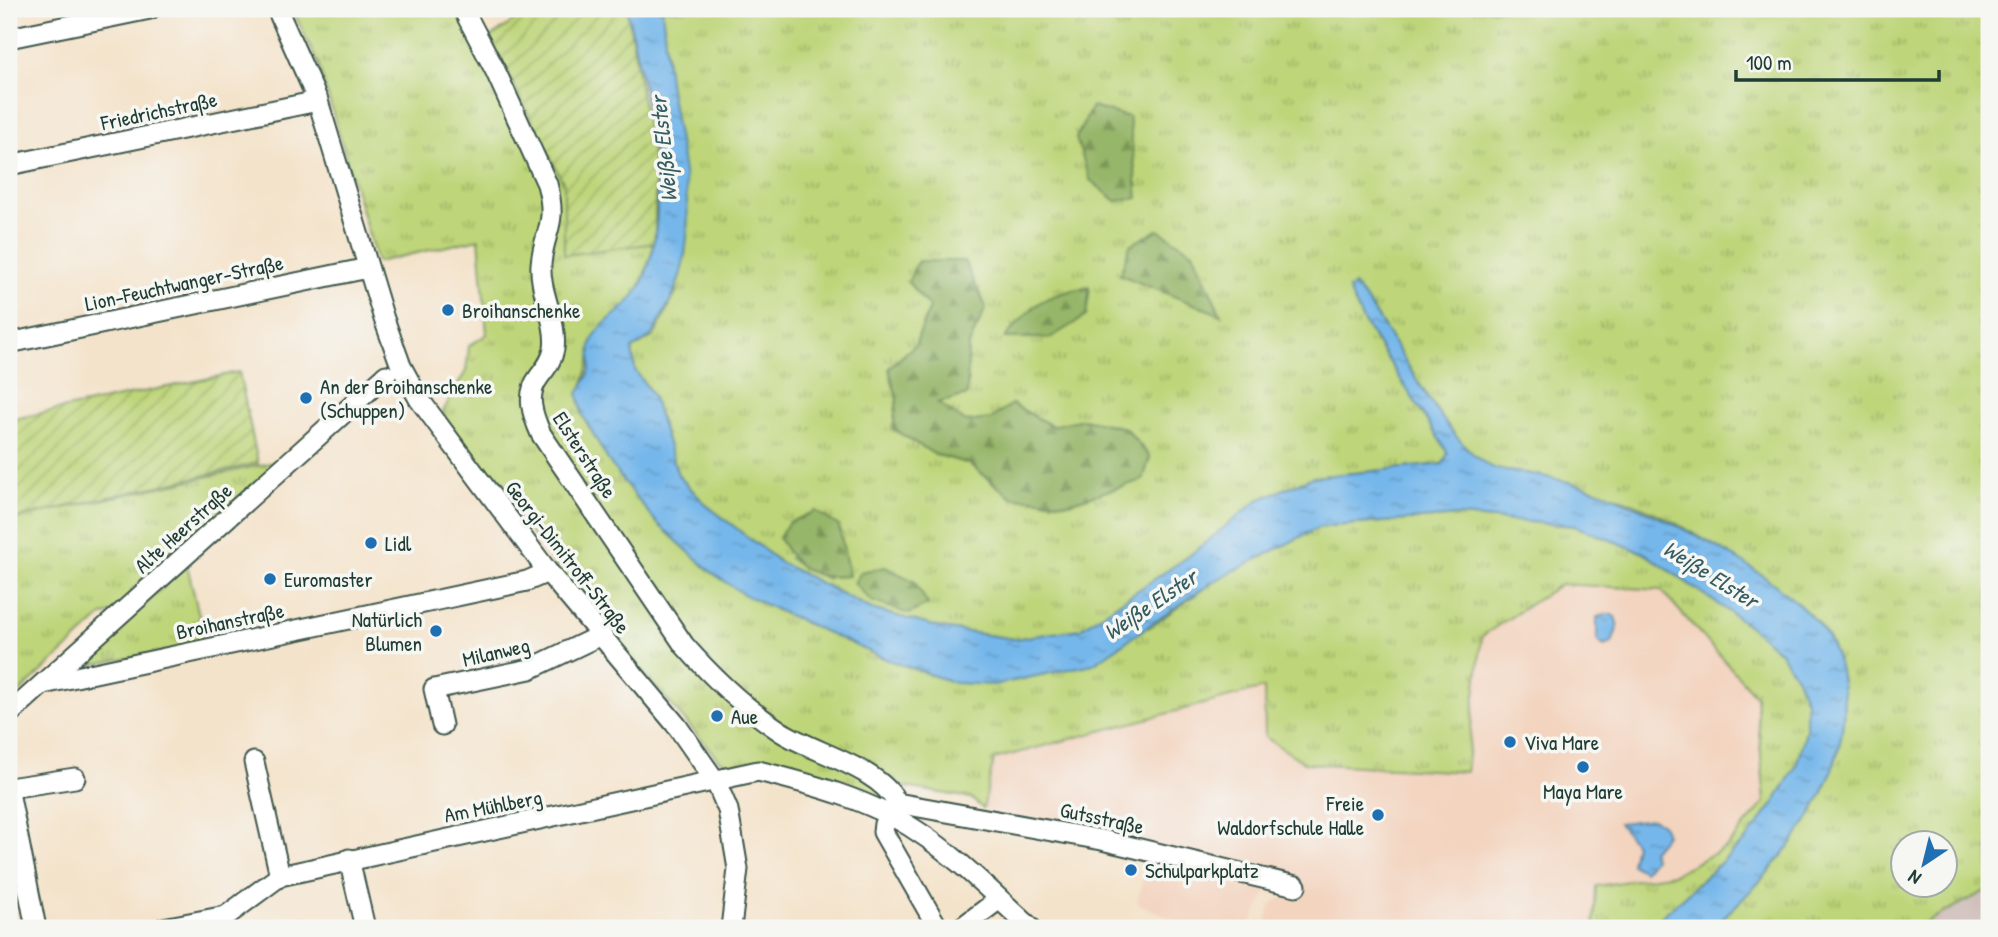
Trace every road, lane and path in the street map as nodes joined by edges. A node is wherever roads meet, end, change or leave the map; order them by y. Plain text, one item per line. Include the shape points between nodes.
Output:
1 (150, 9) edge
2 (277, 9) edge
3 (463, 9) edge
4 (9, 38) edge
5 (318, 101) junction
6 (9, 165) edge
7 (368, 268) junction
8 (9, 343) edge
9 (386, 375) dead end
10 (548, 572) junction
11 (599, 636) junction
12 (43, 684) junction
13 (9, 714) edge
14 (442, 725) dead end
15 (254, 762) dead end
16 (75, 778) dead end
17 (716, 782) junction
18 (9, 790) edge
19 (893, 810) junction
20 (349, 859) junction
21 (279, 876) junction
22 (1296, 886) dead end
23 (999, 900) junction
24 (36, 928) edge
25 (163, 928) edge
26 (365, 928) edge
27 (731, 928) edge
28 (938, 928) edge
29 (961, 928) edge
30 (1031, 928) edge

1 - 4 street
2 - 5 street, Georgi-Dimitroff-Straße
3 - 19 street, Elsterstraße via 495,69 552,203 552,223 541,262 554,348 532,395 532,412 541,434 677,636 710,674 781,732 879,782 892,794
5 - 6 street, Friedrichstraße
5 - 7 street, Georgi-Dimitroff-Straße
7 - 8 street, Lion-Feuchtwanger-Straße
7 - 10 street, Georgi-Dimitroff-Straße via 392,345 419,399
9 - 12 street, Alte Heerstraße
10 - 11 street, Georgi-Dimitroff-Straße
10 - 12 street, Broihanstraße via 527,581
11 - 14 street, Milanweg via 530,669 434,689
11 - 17 street, Georgi-Dimitroff-Straße via 685,736
12 - 13 street, Alte Heerstraße
15 - 21 street
16 - 18 street
17 - 19 street via 758,771
17 - 20 street, Am Mühlberg
17 - 27 street, Georgi-Dimitroff-Straße via 728,810 738,869
18 - 24 street
19 - 22 street, Gutsstraße via 1102,840
19 - 23 street
19 - 28 street via 883,832 885,838
20 - 21 street, Am Mühlberg
20 - 26 street
21 - 25 street, Am Mühlberg via 226,916
23 - 29 street
23 - 30 street

